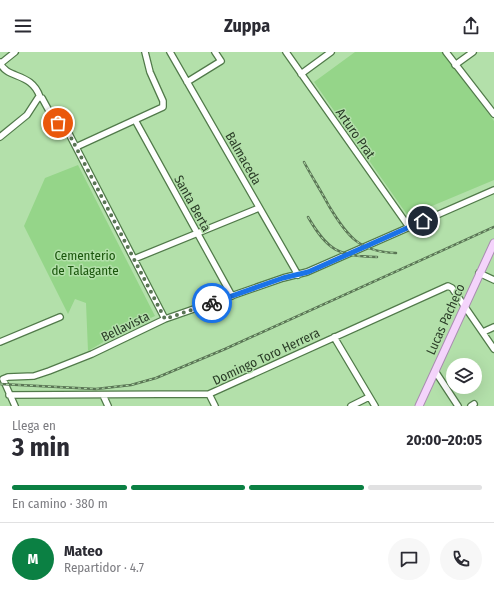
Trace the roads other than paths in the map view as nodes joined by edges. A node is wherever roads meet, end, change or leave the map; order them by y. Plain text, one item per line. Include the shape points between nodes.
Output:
1 (15, 52) edge
2 (145, 52) edge
3 (170, 52) edge
4 (215, 52) edge
5 (286, 52) edge
6 (330, 52) edge
7 (446, 52) edge
8 (473, 52) edge
9 (0, 63) edge
10 (455, 65) junction
11 (301, 74) junction
12 (187, 82) junction
13 (40, 97) junction
14 (494, 114) edge
15 (135, 120) junction
16 (0, 137) edge
17 (76, 147) junction
18 (494, 190) edge
19 (259, 208) junction
20 (409, 227) junction
21 (198, 233) junction
22 (494, 243) edge
23 (134, 259) junction
24 (479, 273) junction
25 (298, 275) junction
26 (494, 280) edge
27 (232, 296) junction
28 (464, 306) junction
29 (60, 317) dead end
30 (165, 319) junction
31 (494, 327) edge
32 (482, 332) junction
33 (334, 337) junction
34 (0, 342) edge
35 (494, 349) edge
36 (435, 371) junction
37 (4, 377) edge
38 (209, 394) junction
39 (9, 395) junction
40 (103, 395) junction
41 (370, 397) junction
42 (15, 406) edge
43 (108, 406) edge
44 (215, 406) edge
45 (352, 406) edge
46 (375, 406) edge
47 (419, 406) edge
48 (458, 406) edge

1 - 9 street
2 - 15 street via 150,72 163,100 163,107
3 - 12 street, Balmaceda
4 - 12 street via 221,61
5 - 11 street, Arturo Prat
6 - 11 street
7 - 10 street
8 - 10 street
9 - 13 street via 10,73 32,83
10 - 14 street
11 - 20 street, Arturo Prat
12 - 19 street, Balmaceda
13 - 16 street via 27,115
13 - 17 street via 54,120 65,126
15 - 17 street
15 - 21 street, Santa Berta
17 - 23 street
18 - 20 street, Bellavista
19 - 21 street
19 - 25 street, Balmaceda
20 - 25 street, Bellavista
21 - 23 street
21 - 27 street, Santa Berta
22 - 24 main road, Lucas Pacheco
23 - 30 street
24 - 26 street
24 - 28 main road, Lucas Pacheco
25 - 27 street, Bellavista
27 - 30 street, Bellavista
28 - 32 street
28 - 33 street, Domingo Toro Herrera via 449,286
28 - 36 main road, Lucas Pacheco
29 - 34 street
30 - 37 street, Bellavista via 57,368 34,376
31 - 32 street
32 - 35 street
33 - 38 street, Domingo Toro Herrera
33 - 41 street
36 - 47 main road, Lucas Pacheco
36 - 48 street
37 - 39 street
38 - 40 street, Domingo Toro Herrera
38 - 44 street
39 - 40 street, Domingo Toro Herrera
39 - 42 street
40 - 43 street
41 - 45 street
41 - 46 street

